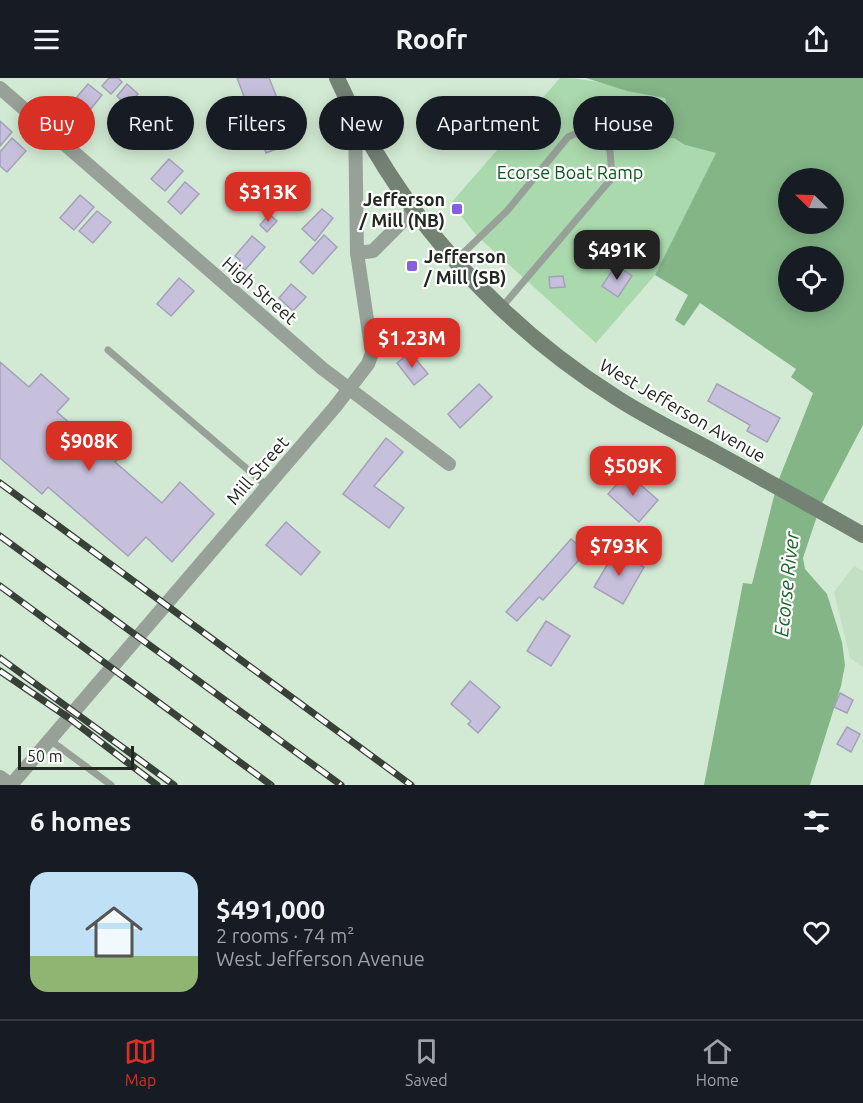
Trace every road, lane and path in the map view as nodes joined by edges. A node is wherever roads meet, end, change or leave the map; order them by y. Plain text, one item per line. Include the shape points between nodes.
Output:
1 (337, 78) edge
2 (0, 88) edge
3 (345, 96) edge
4 (573, 135) edge
5 (355, 150) edge
6 (375, 150) edge
7 (609, 150) edge
8 (413, 211) junction
9 (357, 253) junction
10 (454, 262) junction
11 (501, 309) junction
12 (108, 350) dead end
13 (349, 388) junction
14 (449, 464) dead end
15 (267, 486) junction
16 (863, 535) edge
17 (50, 740) junction
18 (0, 777) edge
19 (11, 785) edge
20 (111, 785) edge

1 - 3 main road, West Jefferson Avenue
2 - 13 street, High Street
4 - 10 lane via 507,211
5 - 9 street, Mill Street
6 - 8 main road, West Jefferson Avenue
7 - 11 lane via 612,178
8 - 9 street via 373,251
8 - 10 main road, West Jefferson Avenue
9 - 13 street, Mill Street via 372,353
10 - 11 main road, West Jefferson Avenue
11 - 16 main road, West Jefferson Avenue via 551,353 617,399
12 - 15 lane
13 - 14 street, High Street
13 - 15 street, Mill Street
15 - 17 street, Mill Street
17 - 19 street, Mill Street
17 - 20 lane
18 - 19 street

